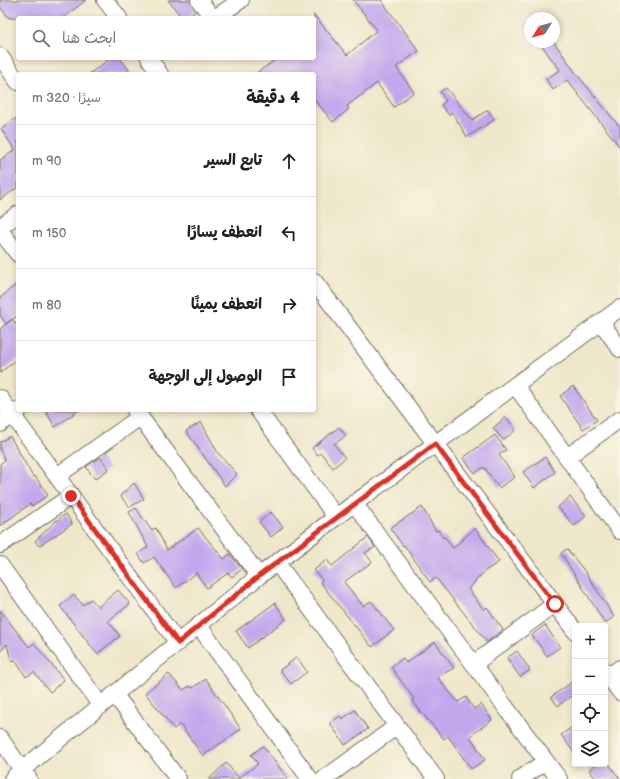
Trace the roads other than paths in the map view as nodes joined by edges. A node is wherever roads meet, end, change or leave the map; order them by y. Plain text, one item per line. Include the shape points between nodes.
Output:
1 (105, 0) edge
2 (199, 0) edge
3 (241, 0) edge
4 (117, 16) edge
5 (212, 16) edge
6 (217, 16) edge
7 (0, 56) edge
8 (16, 79) edge
9 (16, 216) edge
10 (0, 228) edge
11 (16, 251) edge
12 (316, 285) edge
13 (620, 308) edge
14 (601, 322) junction
15 (620, 349) edge
16 (515, 386) junction
17 (0, 398) edge
18 (259, 412) edge
19 (137, 414) edge
20 (11, 416) edge
21 (620, 419) edge
22 (435, 444) junction
23 (567, 457) junction
24 (57, 476) junction
25 (71, 496) junction
26 (354, 503) junction
27 (336, 517) junction
28 (620, 531) edge
29 (0, 545) edge
30 (276, 563) junction
31 (0, 565) edge
32 (259, 576) junction
33 (555, 604) junction
34 (199, 626) junction
35 (572, 627) edge
36 (178, 643) junction
37 (475, 663) junction
38 (611, 672) edge
39 (620, 692) edge
40 (115, 695) junction
41 (101, 706) junction
42 (397, 726) junction
43 (0, 738) edge
44 (546, 761) junction
45 (21, 776) edge
46 (178, 779) edge
47 (310, 779) edge
48 (324, 779) edge
49 (436, 779) edge
50 (520, 779) edge
51 (559, 779) edge

1 - 4 street
2 - 5 street
3 - 6 street
7 - 8 street
9 - 10 street
10 - 11 street
12 - 22 street
13 - 14 street
14 - 15 street
14 - 16 street
16 - 22 street
16 - 23 street
17 - 20 street
18 - 27 street
19 - 24 street
19 - 32 street
20 - 24 street
21 - 23 street
22 - 26 street
22 - 33 street
23 - 28 street
24 - 25 street
25 - 29 street
25 - 36 street
26 - 27 street
26 - 37 street
27 - 30 street
30 - 32 street
30 - 42 street
31 - 41 street
32 - 34 street
33 - 35 street
33 - 37 street
34 - 36 street
34 - 47 street
36 - 40 street
37 - 44 street
38 - 39 street
40 - 41 street
40 - 46 street
41 - 45 street
42 - 48 street
42 - 49 street
43 - 45 street
44 - 50 street
44 - 51 street

